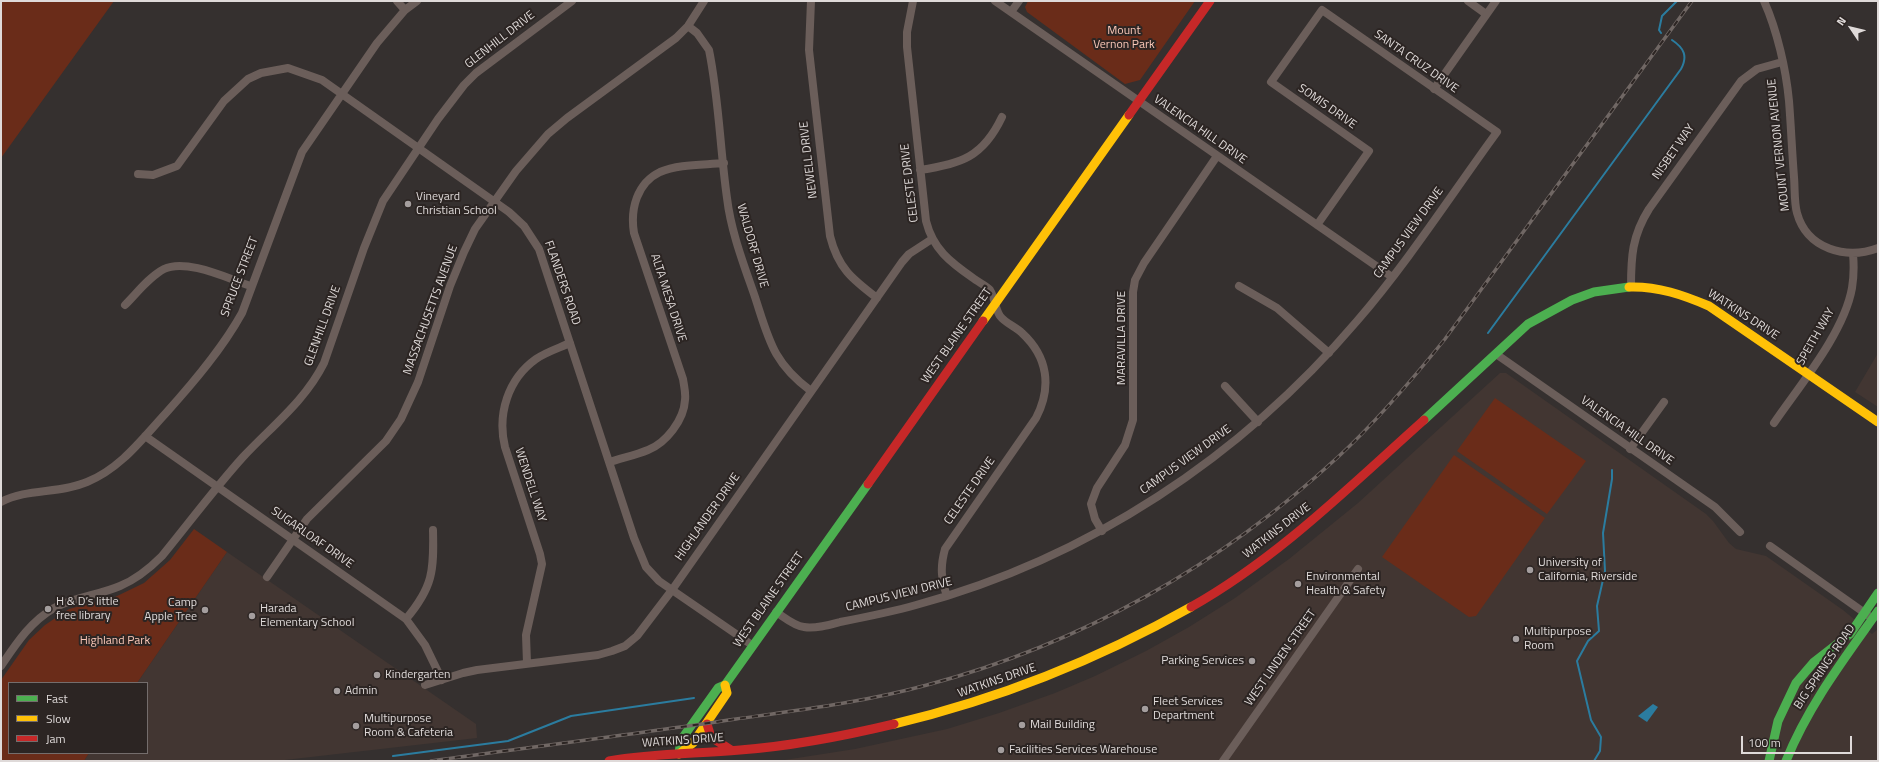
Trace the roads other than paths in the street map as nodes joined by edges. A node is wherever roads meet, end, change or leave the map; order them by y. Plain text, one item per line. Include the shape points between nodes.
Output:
1 (397, 1) edge
2 (417, 1) edge
3 (572, 1) edge
4 (704, 1) edge
5 (811, 1) edge
6 (912, 1) edge
7 (995, 1) edge
8 (1018, 1) edge
9 (1210, 1) edge
10 (1468, 1) edge
11 (1496, 1) edge
12 (1764, 1) edge
13 (405, 10) junction
14 (1011, 12) junction
15 (1486, 14) junction
16 (688, 26) junction
17 (1782, 62) junction
18 (1271, 82) joint
19 (1434, 89) junction
20 (341, 92) junction
21 (1138, 102) junction
22 (1002, 117) dead end
23 (1497, 132) joint
24 (418, 147) junction
25 (1217, 156) junction
26 (724, 163) junction
27 (920, 170) junction
28 (138, 174) dead end
29 (495, 202) junction
30 (1317, 225) junction
31 (932, 239) junction
32 (1878, 248) edge
33 (1853, 254) junction
34 (1392, 277) junction
35 (251, 286) junction
36 (1239, 286) dead end
37 (1630, 287) junction
38 (877, 298) junction
39 (995, 303) junction
40 (125, 305) dead end
41 (570, 343) junction
42 (1329, 353) junction
43 (1496, 354) junction
44 (1809, 373) junction
45 (1225, 386) dead end
46 (811, 391) junction
47 (1664, 402) dead end
48 (1258, 422) junction
49 (1878, 422) edge
50 (1774, 423) dead end
51 (146, 436) junction
52 (1630, 449) junction
53 (610, 462) junction
54 (218, 487) junction
55 (1, 502) edge
56 (433, 530) dead end
57 (1102, 531) junction
58 (1740, 532) dead end
59 (293, 540) junction
60 (1770, 546) dead end
61 (1358, 569) dead end
62 (267, 577) dead end
63 (672, 590) junction
64 (1878, 593) edge
65 (947, 596) junction
66 (776, 612) junction
67 (1865, 613) junction
68 (1875, 614) edge
69 (406, 619) junction
70 (752, 645) junction
71 (527, 663) junction
72 (1, 666) edge
73 (442, 680) junction
74 (425, 685) dead end
75 (725, 685) junction
76 (707, 724) junction
77 (731, 750) junction
78 (676, 757) edge
79 (634, 759) edge
80 (609, 761) edge
81 (1223, 761) edge
82 (1769, 761) edge
83 (1786, 761) edge

1 - 13 street
2 - 13 street, SPRUCE STREET
3 - 24 street, GLENHILL DRIVE via 476,73 452,100
4 - 16 street, MASSACHUSETTS AVENUE
5 - 38 street, NEWELL DRIVE via 809,50 830,236 841,265 851,278
6 - 27 street, CELESTE DRIVE via 907,47
7 - 14 street, VALENCIA HILL DRIVE
8 - 14 street
9 - 21 street, WEST BLAINE STREET
10 - 15 street
11 - 15 street
12 - 17 street, MOUNT VERNON AVENUE via 1773,24
13 - 20 street, SPRUCE STREET
14 - 21 street, VALENCIA HILL DRIVE
15 - 19 street
16 - 26 street, WALDORF DRIVE via 697,33 709,50
16 - 29 street, MASSACHUSETTS AVENUE via 663,48 548,134 516,171
17 - 33 street, MOUNT VERNON AVENUE via 1788,96 1797,213 1806,231 1818,242 1832,251
17 - 37 street, NISBET WAY via 1757,69 1740,81 1649,209 1636,232
18 - 19 street, SANTA CRUZ DRIVE via 1322,10
18 - 30 street, SOMIS DRIVE via 1369,151
19 - 23 street, SANTA CRUZ DRIVE
20 - 24 street, FLANDERS ROAD
20 - 28 street, FLANDERS ROAD via 322,80 288,68 261,73 248,79 224,101 176,166 153,175
20 - 35 street, SPRUCE STREET via 299,157
21 - 25 street, VALENCIA HILL DRIVE
21 - 39 street, WEST BLAINE STREET
22 - 27 street via 990,138 969,157 946,166
23 - 34 street, CAMPUS VIEW DRIVE
24 - 29 street, FLANDERS ROAD
24 - 54 street, GLENHILL DRIVE via 393,184 374,222 317,377 300,401
25 - 30 street, VALENCIA HILL DRIVE
25 - 57 street, MARAVILLA DRIVE via 1135,280 1132,304 1133,420 1125,445 1093,496 1092,511
26 - 46 street, WALDORF DRIVE via 730,217 773,350 785,369
26 - 53 street, ALTA MESA DRIVE via 660,172 640,190 635,202 632,222 634,233 683,379 685,400 684,410 677,423 660,443 649,450
27 - 31 street, CELESTE DRIVE via 926,221
29 - 41 street, FLANDERS ROAD via 524,226 539,249
29 - 59 street, MASSACHUSETTS AVENUE via 475,229 464,252 418,382 401,419 386,441 307,518
30 - 34 street, VALENCIA HILL DRIVE
31 - 38 street, HIGHLANDER DRIVE via 909,254
31 - 39 street, CELESTE DRIVE via 951,262 990,290
32 - 33 street, MOUNT VERNON AVENUE
33 - 44 street, SPEITH WAY via 1854,276 1849,300 1832,336
34 - 42 street, CAMPUS VIEW DRIVE
35 - 40 street via 191,267 172,266 157,274
35 - 51 street, SPRUCE STREET via 242,313 227,337 186,391
36 - 42 street via 1277,308
37 - 43 street, WATKINS DRIVE via 1612,287 1595,291 1559,304 1528,324
37 - 44 street, WATKINS DRIVE via 1671,291 1692,297
38 - 46 street, HIGHLANDER DRIVE
39 - 65 street, CELESTE DRIVE via 1000,317 1027,338 1043,362 1046,391 1036,418 946,549 941,577
39 - 66 street, WEST BLAINE STREET
41 - 53 street, FLANDERS ROAD
41 - 71 street, WENDELL WAY via 545,354 523,370 506,400 503,413 502,434 505,447 542,564 526,635
42 - 48 street, CAMPUS VIEW DRIVE
43 - 52 street, VALENCIA HILL DRIVE
43 - 77 street, WATKINS DRIVE via 1354,483 1267,556 1197,603 1130,641 1063,672 938,714 809,740
44 - 49 street, WATKINS DRIVE
44 - 50 street, SPEITH WAY
45 - 48 street
46 - 63 street, HIGHLANDER DRIVE
47 - 52 street
48 - 57 street, CAMPUS VIEW DRIVE via 1200,469
51 - 54 street, SUGARLOAF DRIVE
51 - 55 street, SPRUCE STREET via 118,464 86,482 66,488 21,494
52 - 58 street, VALENCIA HILL DRIVE via 1715,507
53 - 63 street, FLANDERS ROAD via 646,567 654,577
54 - 59 street, SUGARLOAF DRIVE
54 - 72 street, GLENHILL DRIVE via 150,568 120,586 71,600 53,609 26,630
56 - 69 street via 434,554 430,583 419,604
57 - 65 street, CAMPUS VIEW DRIVE via 1023,568
59 - 62 street, MASSACHUSETTS AVENUE
59 - 69 street, SUGARLOAF DRIVE
60 - 67 street
61 - 81 street, WEST LINDEN STREET
63 - 70 street, FLANDERS ROAD
63 - 71 street, HIGHLANDER DRIVE via 637,636 625,646 598,655
64 - 67 street, BIG SPRINGS ROAD
65 - 66 street, CAMPUS VIEW DRIVE via 816,627 802,627
66 - 70 street, WEST BLAINE STREET
67 - 68 street
67 - 82 street, BIG SPRINGS ROAD via 1842,641 1813,663 1800,679 1788,698 1777,724
68 - 83 street, BIG SPRINGS ROAD via 1812,705
69 - 73 street, SUGARLOAF DRIVE via 425,645
70 - 75 street, WEST BLAINE STREET
71 - 73 street, HIGHLANDER DRIVE via 462,673
73 - 74 street, HIGHLANDER DRIVE
75 - 76 street, WEST BLAINE STREET via 727,693
75 - 78 street, WEST BLAINE STREET via 718,688 681,740
76 - 77 street via 711,738
76 - 78 street, WEST BLAINE STREET via 693,743
77 - 78 street, WATKINS DRIVE
78 - 79 street, WATKINS DRIVE
79 - 80 street, WATKINS DRIVE

